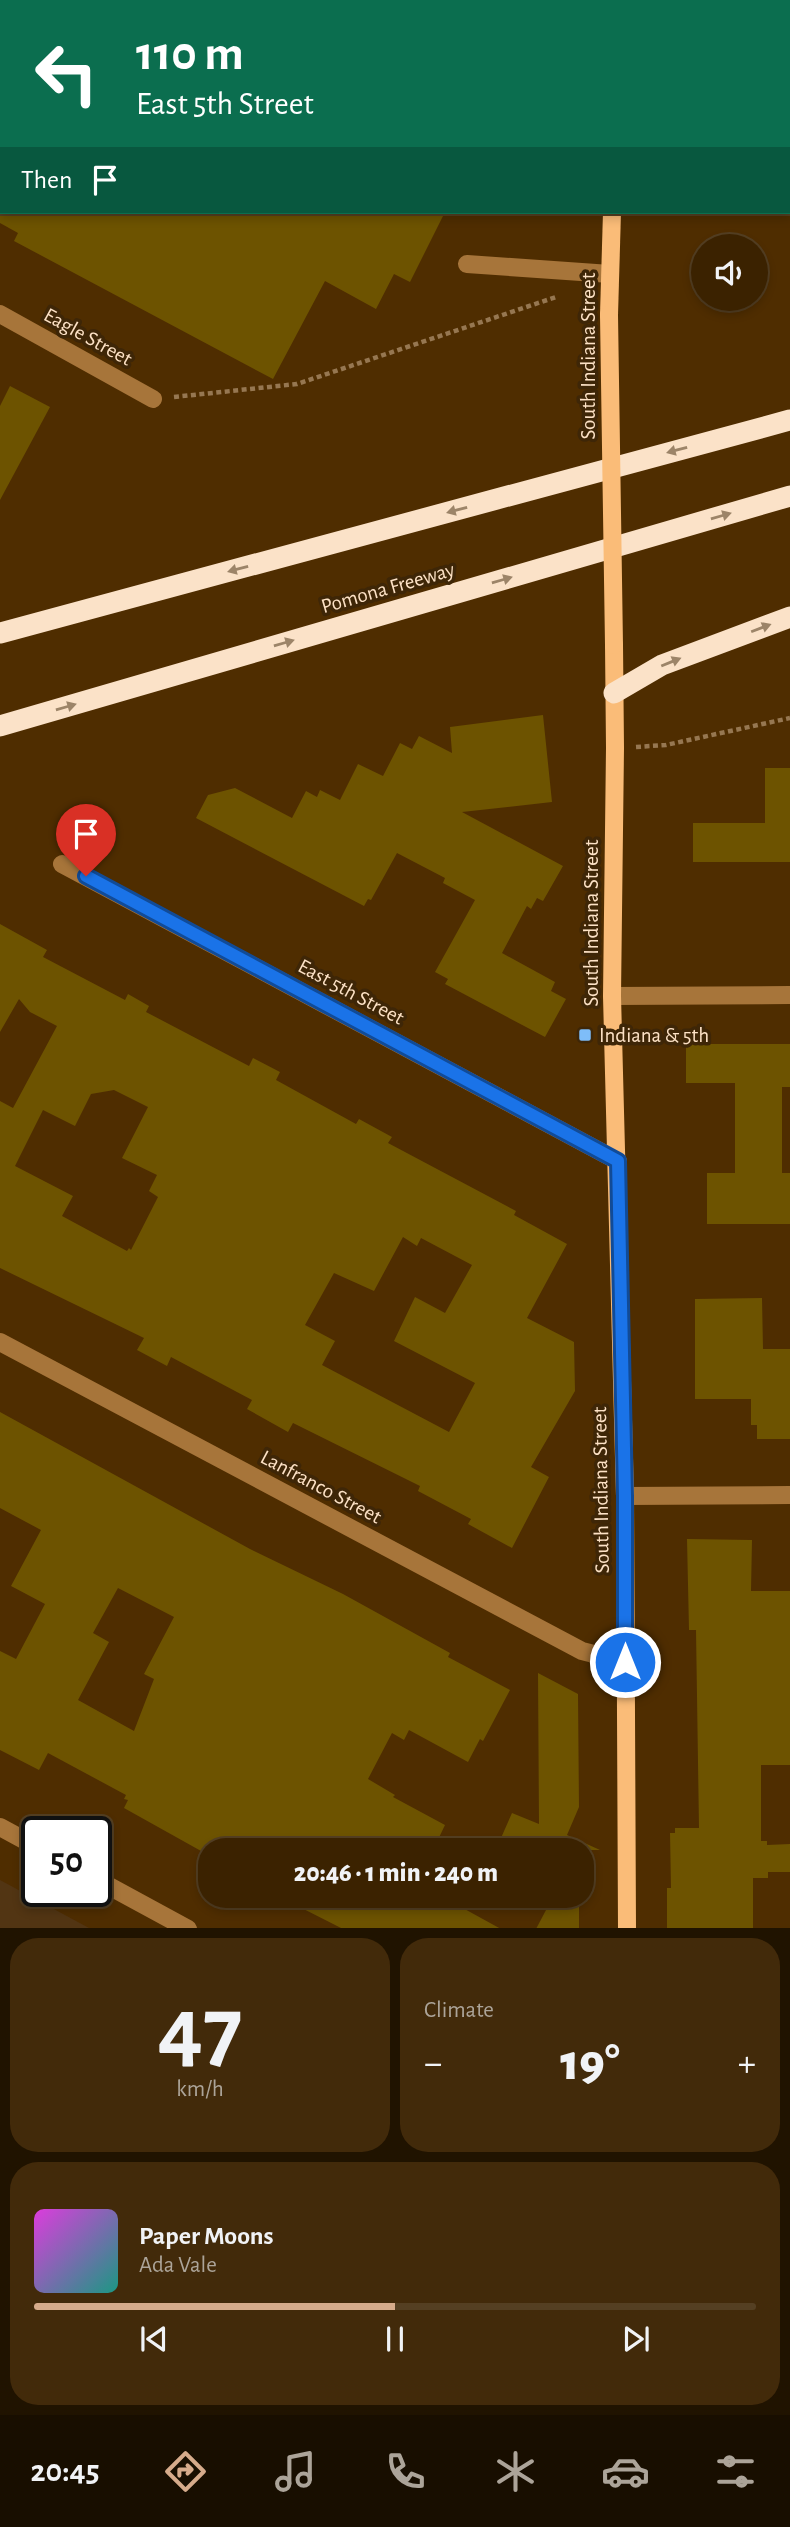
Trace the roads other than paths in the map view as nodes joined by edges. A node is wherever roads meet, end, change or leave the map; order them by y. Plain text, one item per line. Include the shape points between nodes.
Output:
1 (612, 214) edge
2 (467, 264) dead end
3 (610, 274) junction
4 (0, 314) edge
5 (153, 399) road end
6 (790, 420) edge
7 (790, 496) edge
8 (790, 617) edge
9 (0, 633) edge
10 (614, 692) junction
11 (0, 726) edge
12 (62, 864) dead end
13 (790, 995) edge
14 (612, 996) junction
15 (618, 1161) junction
16 (0, 1342) edge
17 (790, 1495) edge
18 (625, 1496) junction
19 (625, 1662) junction
20 (0, 1827) edge
21 (21, 1838) edge
22 (112, 1888) edge
23 (188, 1928) edge
24 (627, 1928) edge

1 - 3 main road, South Indiana Street
2 - 3 street
3 - 10 main road, South Indiana Street, bridge
4 - 5 street, Eagle Street
6 -> 9 highway
11 -> 7 highway, Pomona Freeway
10 -> 8 highway via 662,665
10 - 14 main road, South Indiana Street
12 - 15 street, East 5th Street
13 - 14 street
14 - 15 main road, South Indiana Street
15 - 18 main road, South Indiana Street
16 - 19 street, Lanfranco Street via 582,1651
17 - 18 street
18 - 19 main road, South Indiana Street
19 - 24 main road, South Indiana Street
20 - 21 street
22 - 23 street

